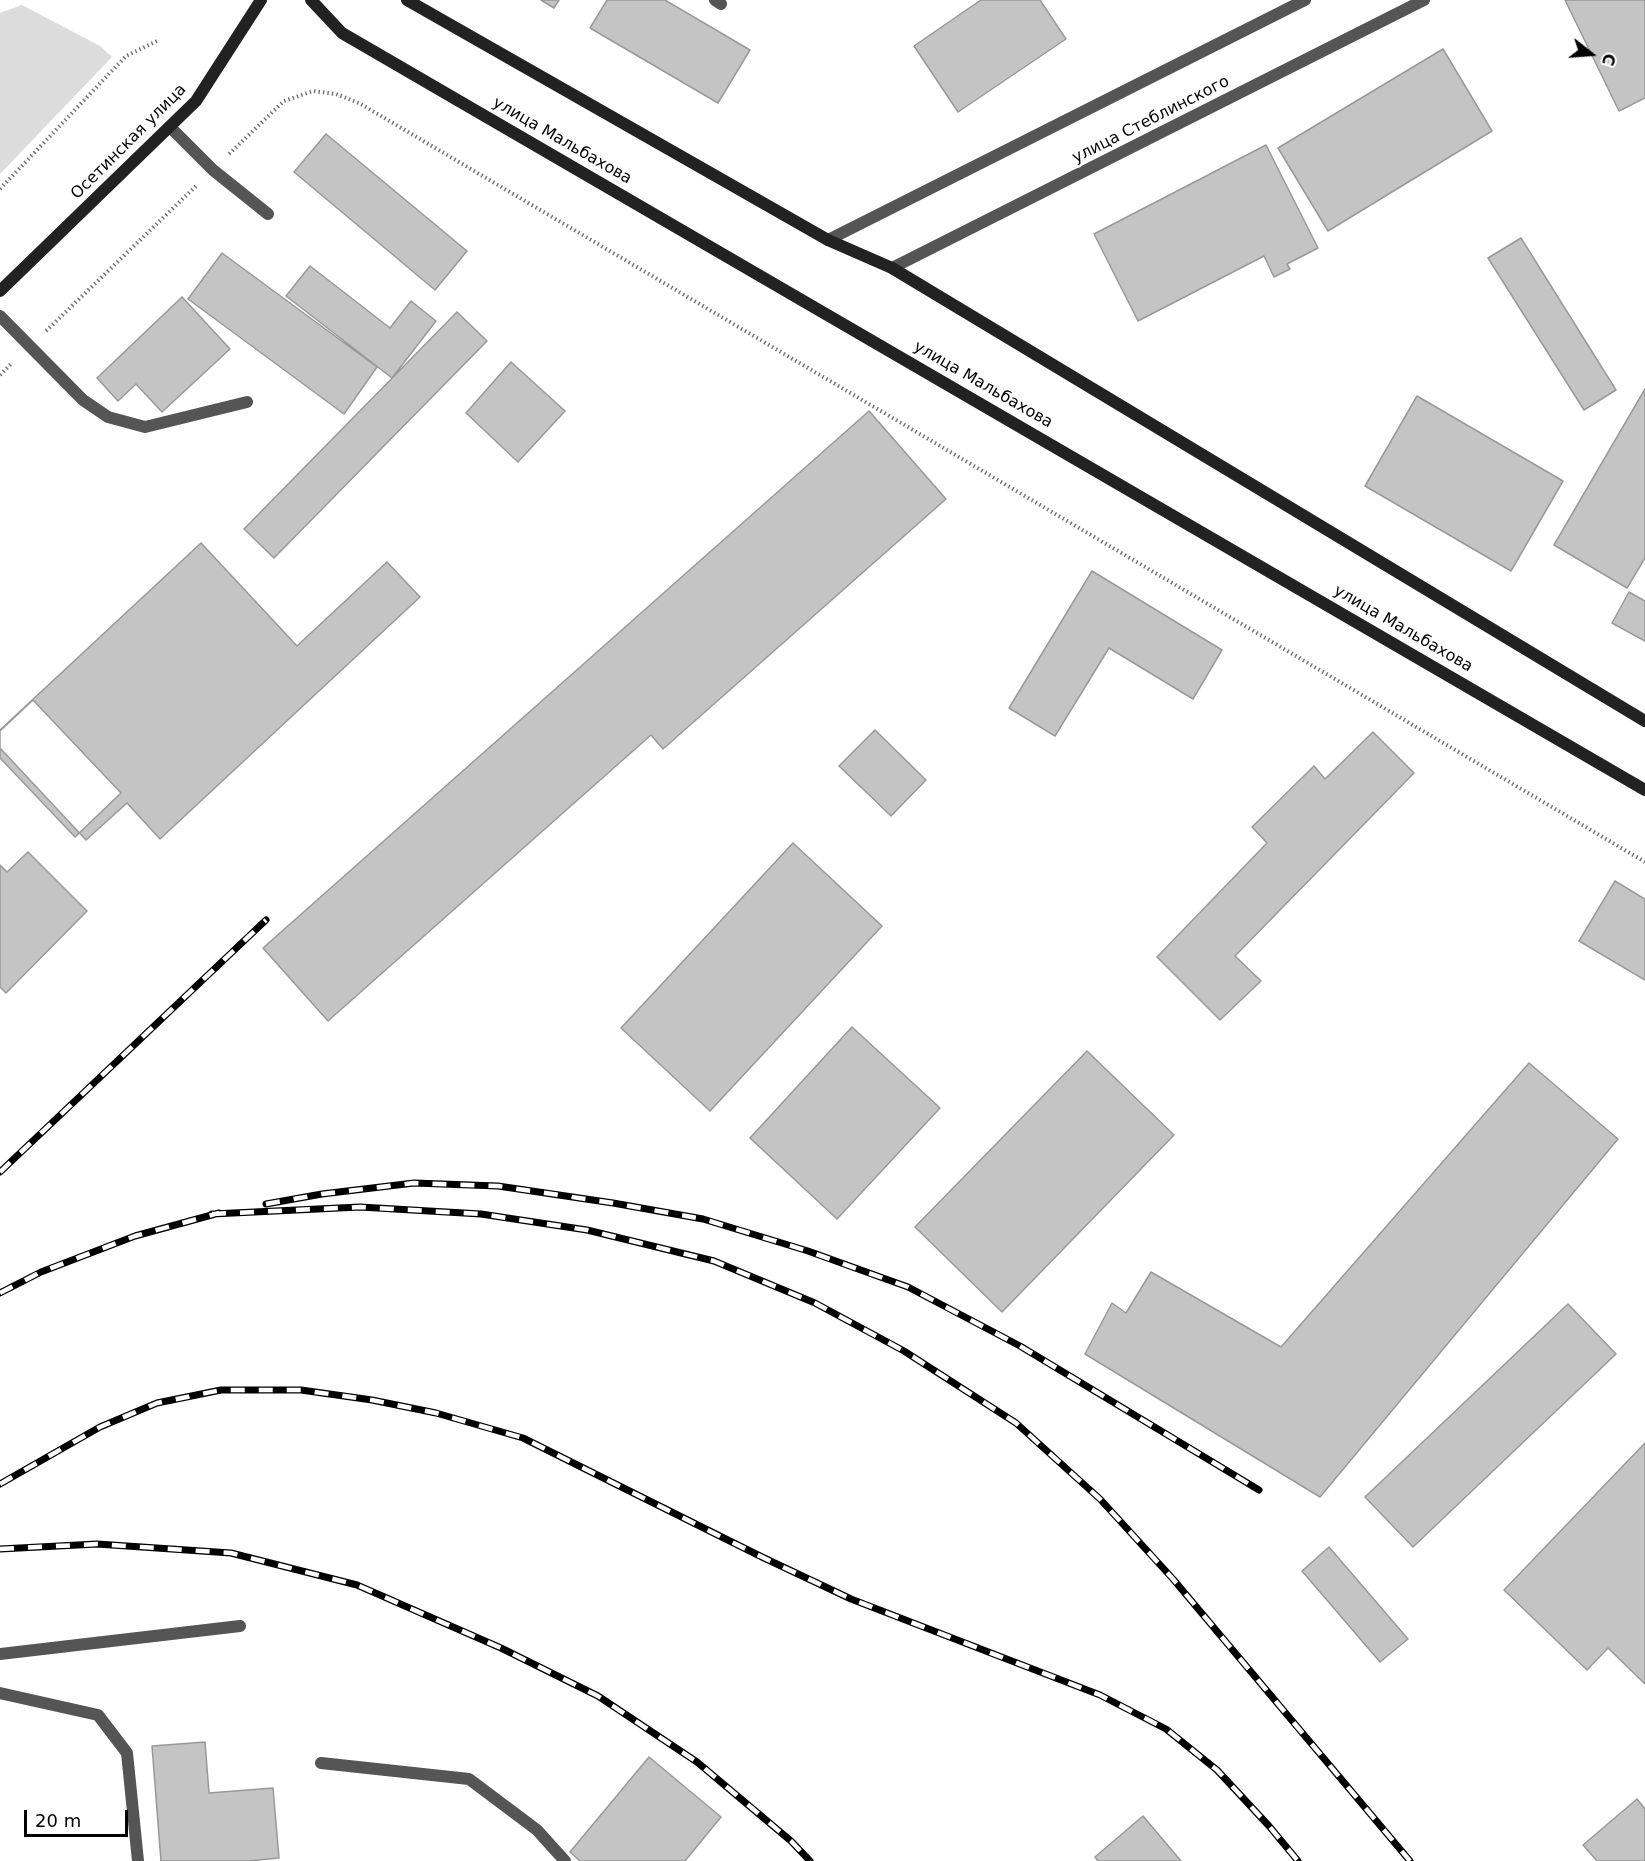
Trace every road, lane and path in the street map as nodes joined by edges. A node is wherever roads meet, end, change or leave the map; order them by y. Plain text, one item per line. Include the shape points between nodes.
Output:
1 (261, 0) edge
2 (311, 0) edge
3 (407, 0) edge
4 (1305, 0) edge
5 (1424, 0) edge
6 (159, 40) dead end
7 (170, 127) junction
8 (213, 170) junction
9 (0, 189) edge
10 (268, 214) dead end
11 (828, 240) junction
12 (892, 268) junction
13 (0, 291) edge
14 (0, 316) edge
15 (30, 346) junction
16 (0, 375) edge
17 (247, 402) dead end
18 (1645, 721) edge
19 (1645, 790) edge
20 (1645, 862) edge
21 (240, 1626) dead end
22 (0, 1654) edge
23 (0, 1693) edge
24 (321, 1763) dead end
25 (138, 1861) edge
26 (565, 1861) edge

1 - 7 main road, Осетинская улица via 196,101
2 - 19 main road, улица Мальбахова via 342,33
3 - 11 main road
4 - 11 street
5 - 12 street, улица Стеблинского
6 - 9 path via 126,57
7 - 8 street
7 - 13 main road, Осетинская улица
8 - 10 street
8 - 15 path
8 - 20 path via 284,101 313,91 336,93 359,103
11 - 12 main road
12 - 18 main road
14 - 15 street
15 - 16 path
15 - 17 street via 83,400 108,417 145,427
21 - 22 street
23 - 25 street via 98,1715 127,1753
24 - 26 street via 469,1779 537,1830

